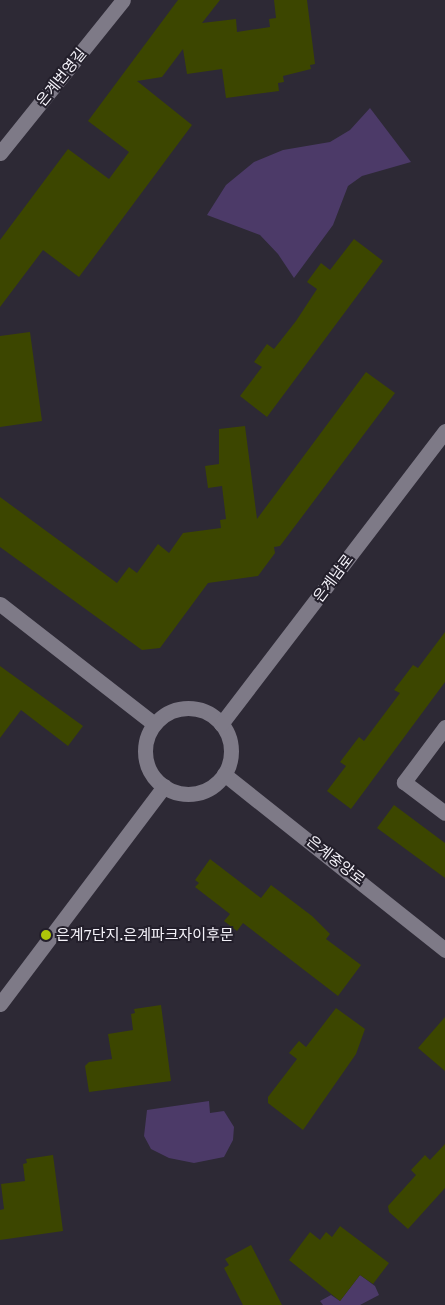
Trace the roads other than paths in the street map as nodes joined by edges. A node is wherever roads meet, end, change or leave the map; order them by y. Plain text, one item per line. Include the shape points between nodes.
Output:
1 (122, 0) edge
2 (0, 153) edge
3 (445, 431) edge
4 (0, 604) edge
5 (154, 724) junction
6 (221, 724) junction
7 (445, 727) edge
8 (224, 774) junction
9 (164, 786) junction
10 (445, 813) edge
11 (445, 950) edge
12 (0, 1004) edge

1 - 2 street, 은계번영길
3 - 6 street, 은계남로
4 - 5 street
5 - 6 street via 175,710 188,708 212,715
5 - 9 street via 147,736 146,757 153,777
6 - 8 street via 230,748
7 - 10 street via 404,782
8 - 9 street via 203,791 176,792
8 - 11 street, 은계중앙로
9 - 12 street

